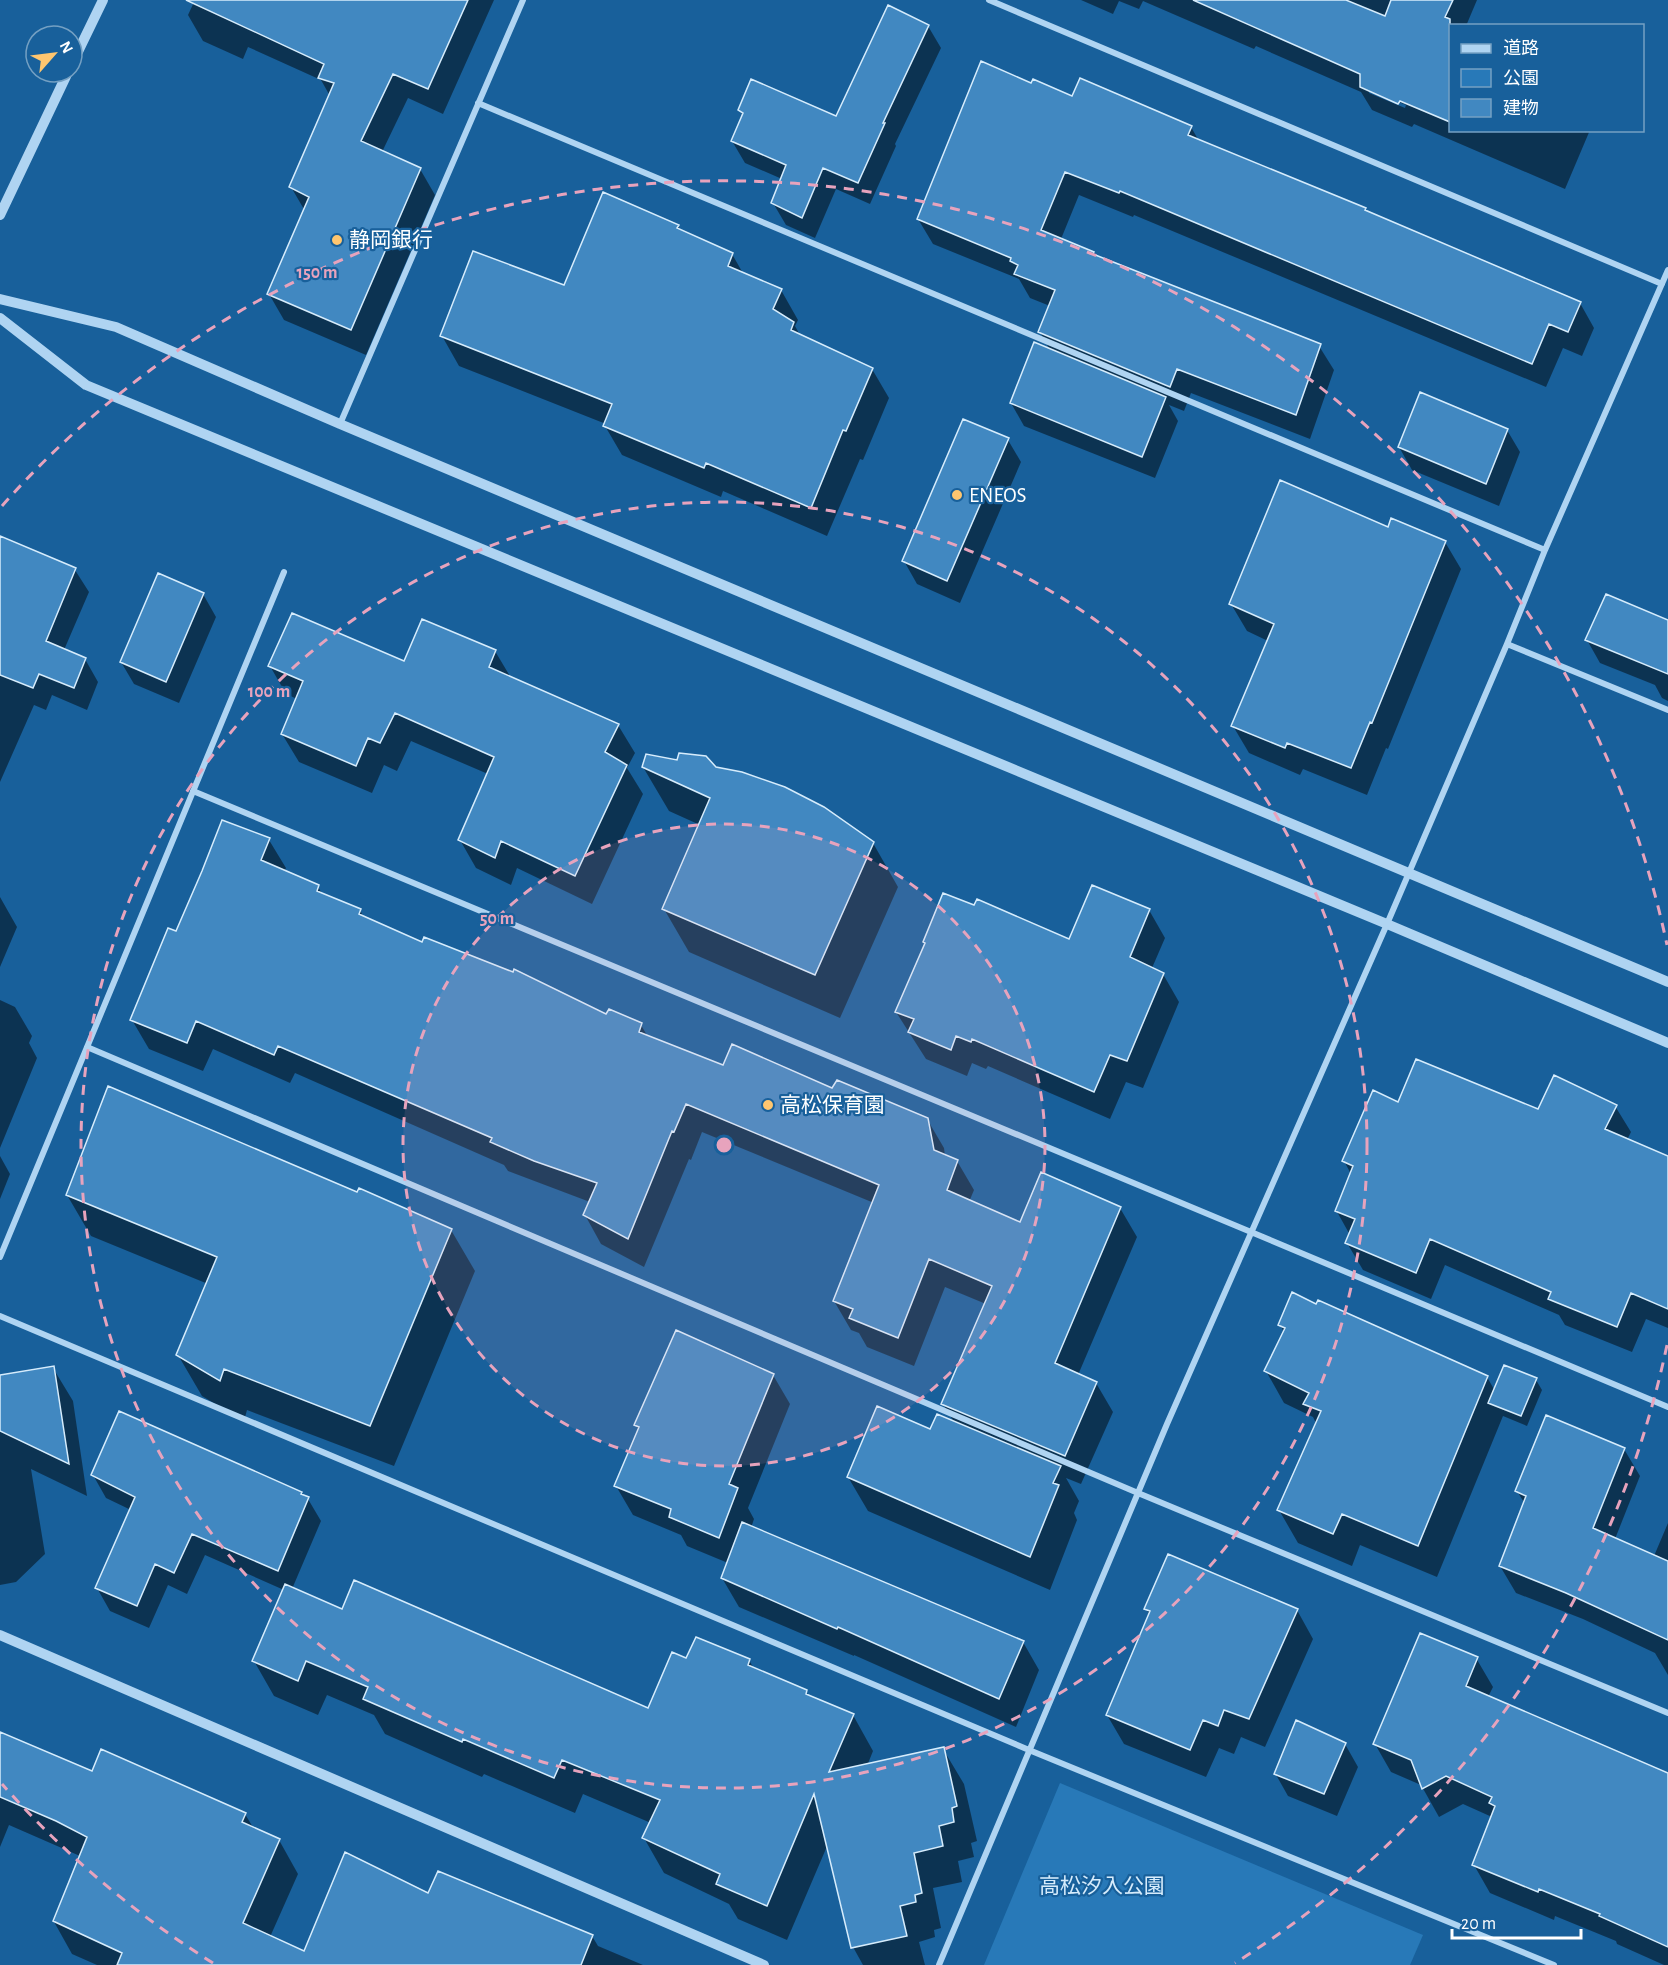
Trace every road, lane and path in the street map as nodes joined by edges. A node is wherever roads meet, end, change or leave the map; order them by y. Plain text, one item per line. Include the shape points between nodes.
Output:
1 (103, 0) edge
2 (522, 0) edge
3 (989, 0) edge
4 (84, 39) edge
5 (62, 84) edge
6 (478, 103) junction
7 (0, 215) edge
8 (1668, 270) edge
9 (1662, 284) junction
10 (0, 299) edge
11 (0, 318) edge
12 (340, 424) junction
13 (1545, 550) junction
14 (284, 572) dead end
15 (1507, 644) junction
16 (1668, 710) edge
17 (194, 791) junction
18 (1409, 873) junction
19 (1387, 924) junction
20 (1668, 982) edge
21 (1668, 1043) edge
22 (87, 1047) junction
23 (1251, 1232) junction
24 (0, 1257) edge
25 (0, 1316) edge
26 (1668, 1407) edge
27 (1138, 1493) junction
28 (0, 1635) edge
29 (1668, 1713) edge
30 (1029, 1750) junction
31 (764, 1965) edge
32 (939, 1965) edge
33 (1554, 1965) edge

1 - 4 street
2 - 6 street
3 - 9 street
5 - 7 street
6 - 12 street
6 - 13 street
8 - 9 street
9 - 13 street
10 - 12 street via 116,327
11 - 19 street via 86,385
12 - 18 street
13 - 15 street
14 - 17 street
15 - 16 street
15 - 18 street
17 - 22 street
17 - 23 street
18 - 19 street
18 - 20 street
19 - 21 street
19 - 23 street
22 - 24 street
22 - 27 street
23 - 26 street
23 - 27 street
25 - 30 street
27 - 29 street
27 - 30 street
28 - 31 street
30 - 32 street
30 - 33 street

